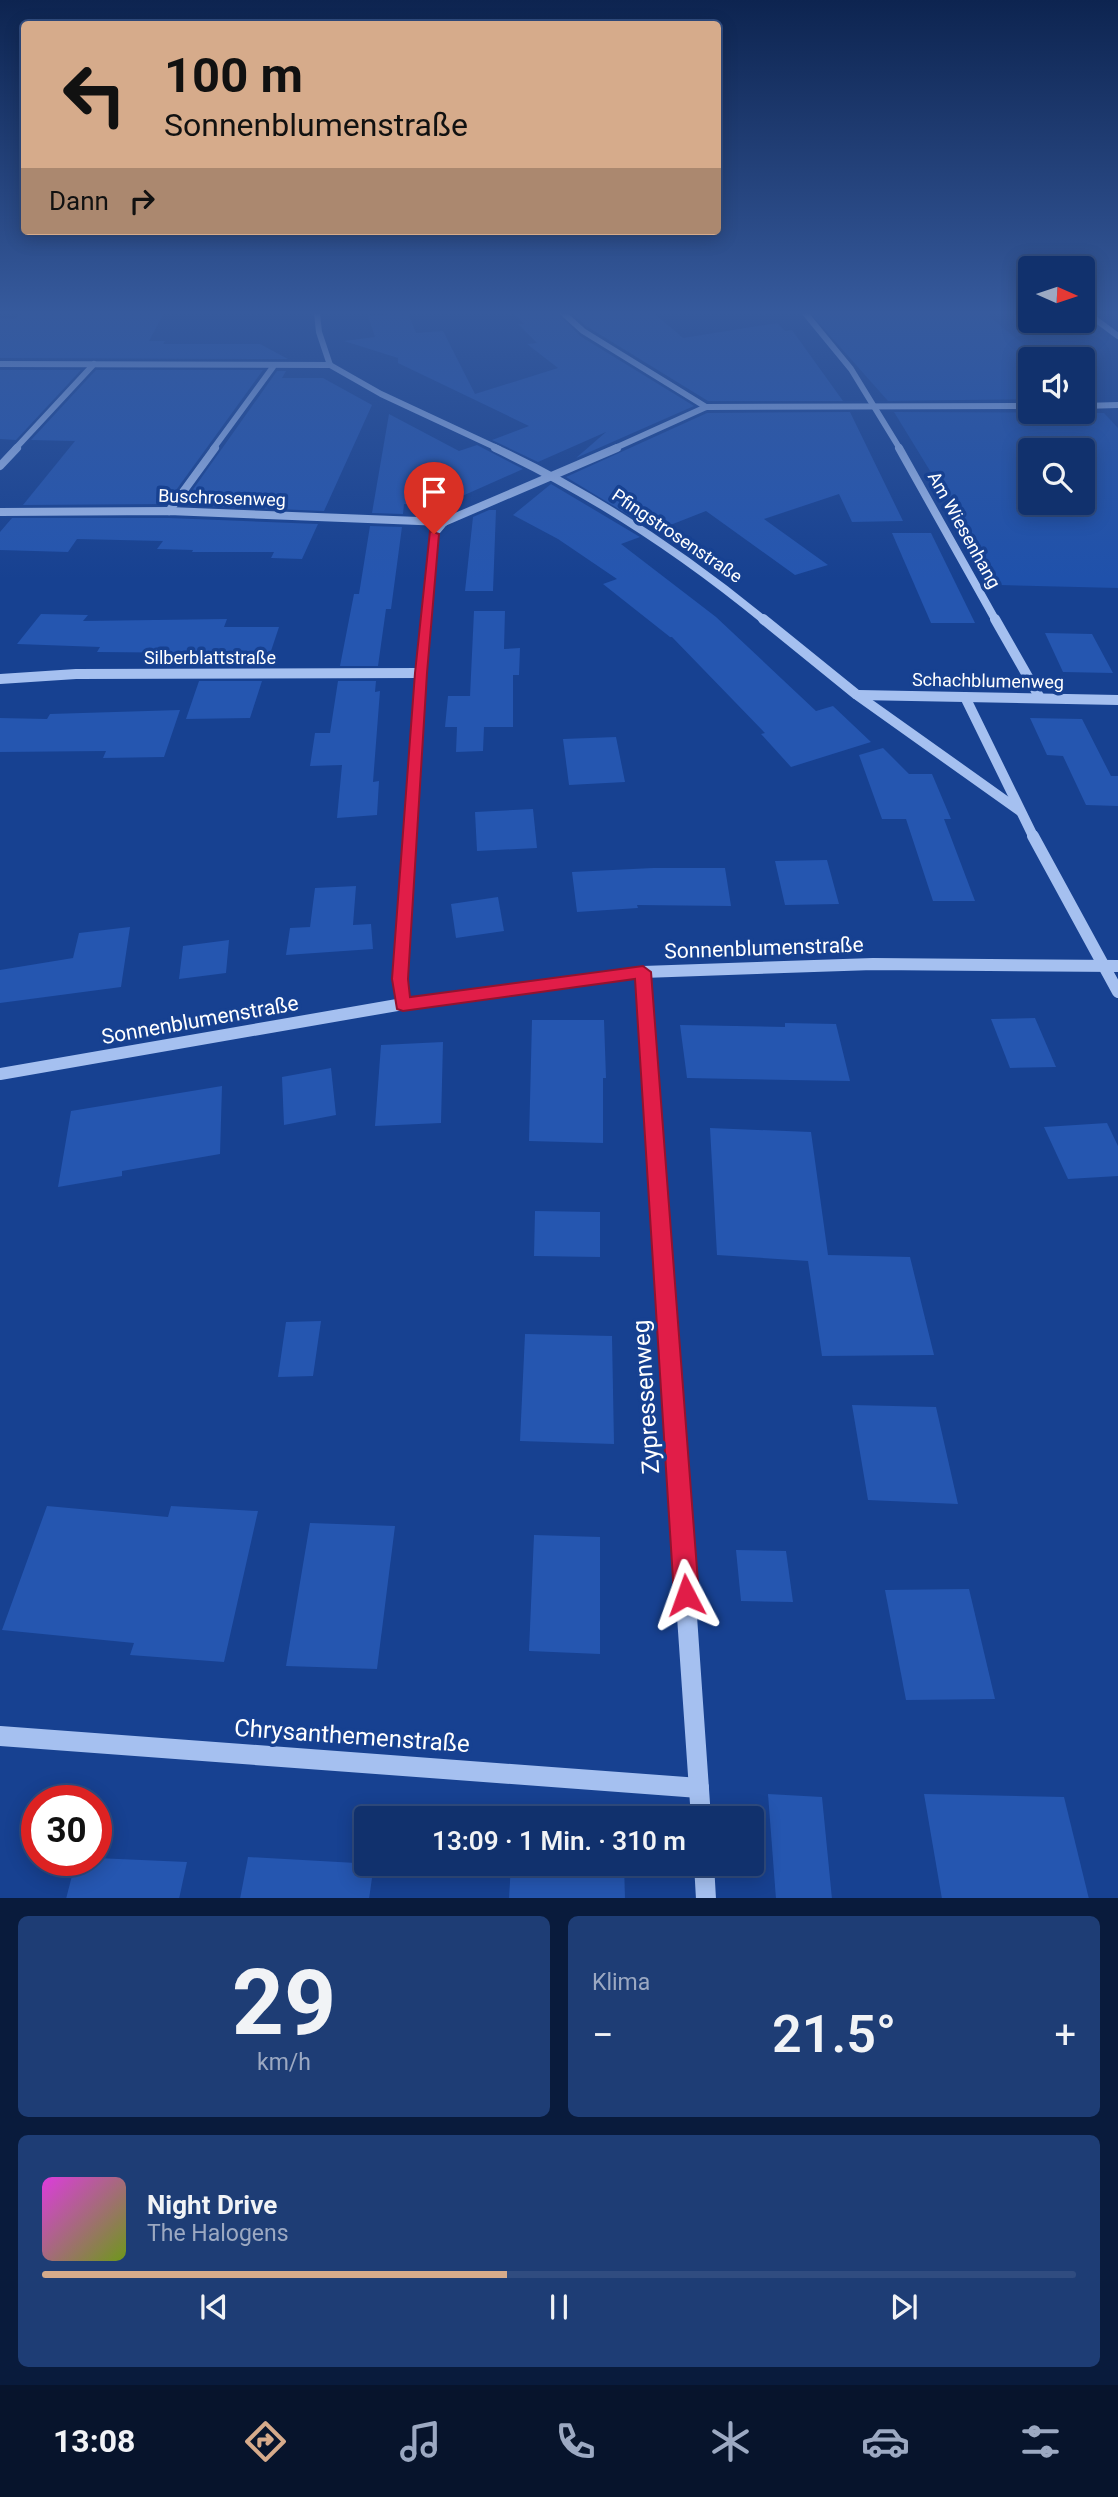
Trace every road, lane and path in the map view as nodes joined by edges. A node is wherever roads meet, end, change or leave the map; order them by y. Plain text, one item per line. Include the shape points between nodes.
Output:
1 (60, 402) edge
2 (248, 402) edge
3 (397, 402) edge
4 (697, 402) edge
5 (872, 402) edge
6 (1095, 405) edge
7 (1118, 405) edge
8 (1018, 406) edge
9 (706, 407) junction
10 (876, 407) junction
11 (0, 466) edge
12 (555, 476) junction
13 (169, 511) junction
14 (0, 512) edge
15 (444, 522) junction
16 (421, 673) junction
17 (0, 679) edge
18 (857, 695) junction
19 (965, 697) junction
20 (1041, 698) junction
21 (1118, 700) edge
22 (1020, 811) junction
23 (1111, 965) edge
24 (643, 972) junction
25 (1118, 992) edge
26 (403, 1004) junction
27 (0, 1074) edge
28 (0, 1736) edge
29 (699, 1788) junction
30 (700, 1806) edge
31 (705, 1876) edge
32 (706, 1898) edge

1 - 11 street
2 - 13 street
3 - 12 street, Pfingstrosenstraße
4 - 9 street
5 - 10 street, Am Wiesenhang
6 - 7 street
8 - 10 street
9 - 10 street
9 - 12 street
10 - 20 street, Am Wiesenhang
12 - 15 street
12 - 18 street, Pfingstrosenstraße via 703,570
13 - 14 street, Buschrosenweg
13 - 15 street, Buschrosenweg
15 - 16 street via 434,534
16 - 17 street, Silberblattstraße via 76,674
16 - 26 street via 400,979
18 - 19 street, Schachblumenweg
18 - 22 street, Pfingstrosenstraße
19 - 20 street, Schachblumenweg
19 - 22 street, Pfingstrosenstraße
20 - 21 street, Schachblumenweg
22 - 23 street, Pfingstrosenstraße
23 - 24 street, Sonnenblumenstraße via 873,964
23 - 25 street, Pfingstrosenstraße
24 - 26 street, Sonnenblumenstraße
24 - 29 street, Zypressenweg
26 - 27 street, Sonnenblumenstraße
28 - 29 street, Chrysanthemenstraße
29 - 30 street, Zypressenweg
31 - 32 street

